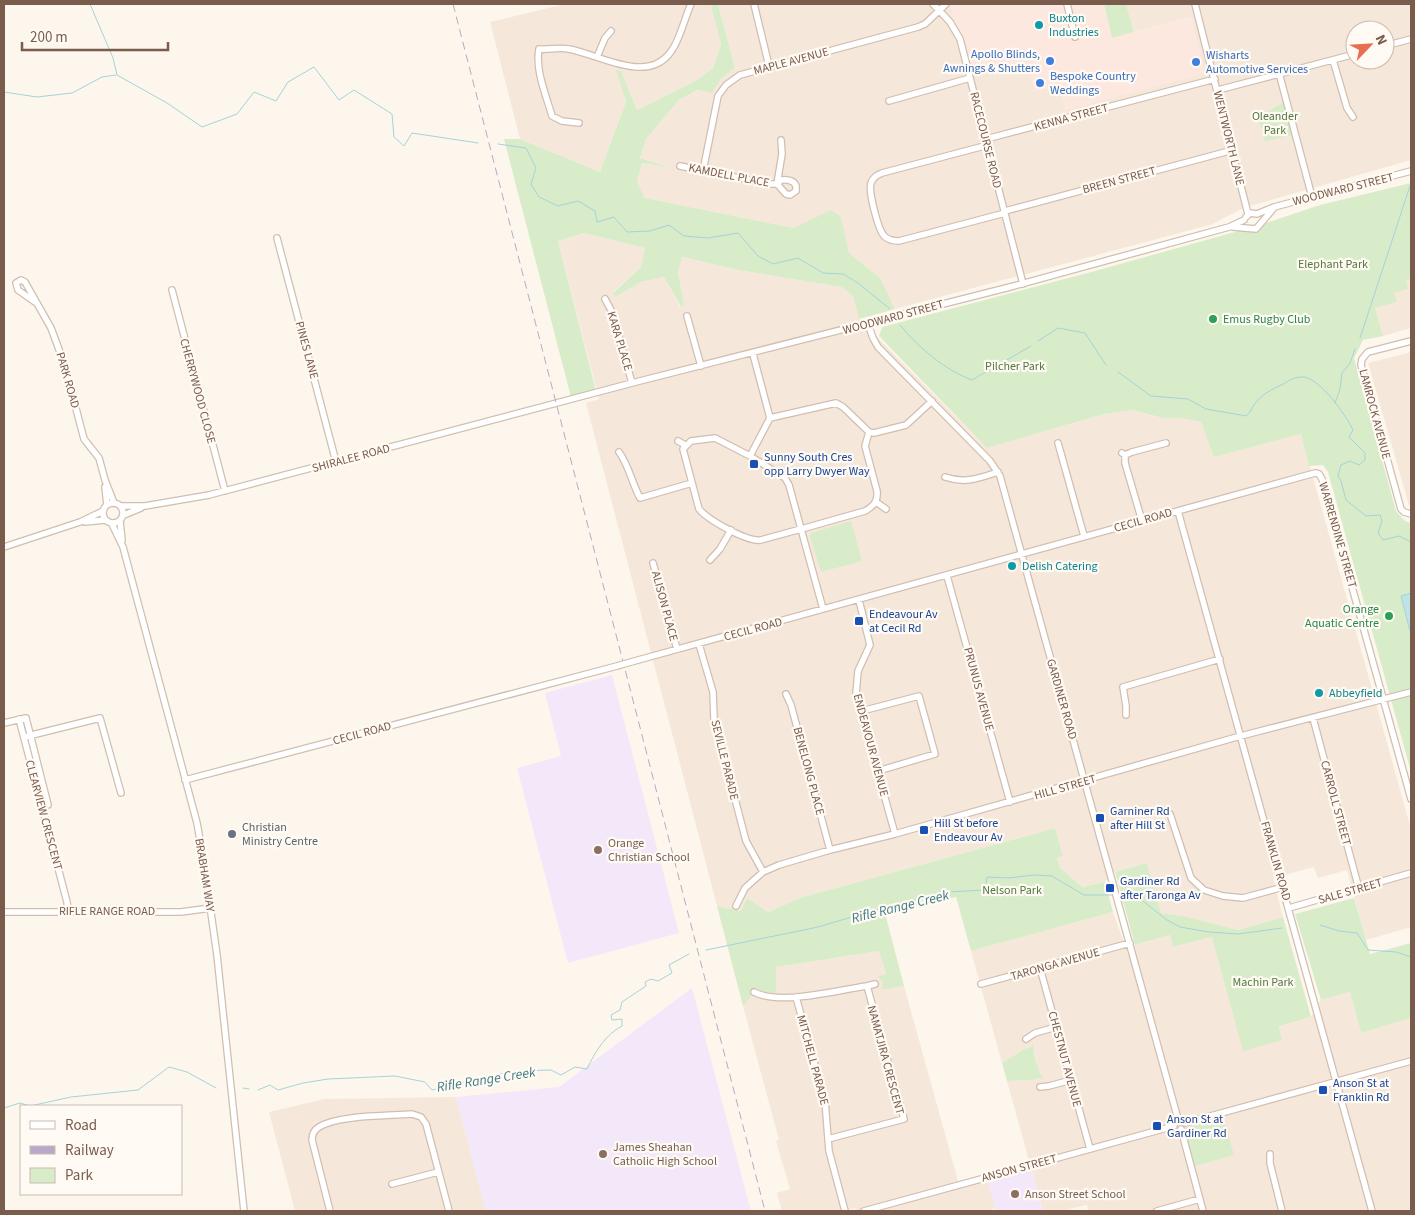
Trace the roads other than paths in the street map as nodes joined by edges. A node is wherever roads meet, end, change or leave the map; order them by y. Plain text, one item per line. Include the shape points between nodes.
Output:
1 (691, 4) edge
2 (754, 4) edge
3 (934, 4) edge
4 (946, 4) edge
5 (1067, 4) edge
6 (1195, 4) edge
7 (940, 11) junction
8 (612, 31) dead end
9 (1075, 37) dead end
10 (1411, 39) edge
11 (1395, 43) edge
12 (597, 57) junction
13 (1345, 57) edge
14 (1333, 60) junction
15 (769, 66) junction
16 (1279, 73) junction
17 (970, 78) junction
18 (1215, 79) junction
19 (1218, 90) junction
20 (888, 101) dead end
21 (1353, 117) dead end
22 (579, 123) dead end
23 (781, 140) dead end
24 (987, 142) junction
25 (1233, 150) junction
26 (680, 166) dead end
27 (703, 170) junction
28 (1411, 171) edge
29 (1312, 197) junction
30 (1274, 207) junction
31 (1005, 212) junction
32 (1248, 214) junction
33 (1257, 214) junction
34 (1244, 220) junction
35 (1261, 222) junction
36 (1230, 227) junction
37 (1247, 227) junction
38 (277, 238) dead end
39 (1023, 284) junction
40 (172, 290) dead end
41 (605, 299) dead end
42 (35, 302) dead end
43 (688, 316) dead end
44 (868, 324) junction
45 (1411, 341) edge
46 (753, 354) junction
47 (701, 366) junction
48 (632, 383) junction
49 (932, 400) junction
50 (555, 404) joint
51 (770, 418) junction
52 (869, 432) junction
53 (678, 441) dead end
54 (1058, 443) dead end
55 (1166, 443) dead end
56 (685, 445) junction
57 (619, 452) dead end
58 (750, 456) junction
59 (336, 462) junction
60 (998, 472) junction
61 (1319, 474) joint
62 (945, 477) dead end
63 (105, 480) junction
64 (692, 484) junction
65 (225, 491) junction
66 (876, 502) junction
67 (114, 503) junction
68 (107, 505) junction
69 (121, 506) junction
70 (145, 506) junction
71 (886, 509) dead end
72 (103, 511) junction
73 (1178, 511) junction
74 (124, 514) junction
75 (1411, 514) edge
76 (105, 520) junction
77 (120, 521) junction
78 (1142, 521) junction
79 (80, 522) junction
80 (112, 524) junction
81 (801, 529) junction
82 (731, 530) junction
83 (1084, 536) junction
84 (4, 547) edge
85 (122, 547) junction
86 (1022, 554) junction
87 (710, 560) dead end
88 (653, 563) dead end
89 (948, 576) junction
90 (859, 600) junction
91 (823, 609) junction
92 (699, 644) junction
93 (677, 649) junction
94 (1220, 659) junction
95 (1411, 692) edge
96 (786, 694) dead end
97 (1384, 699) junction
98 (862, 711) junction
99 (1126, 715) dead end
100 (1313, 718) junction
101 (4, 723) edge
102 (27, 736) junction
103 (1241, 736) junction
104 (878, 770) junction
105 (185, 780) junction
106 (1085, 781) junction
107 (121, 793) dead end
108 (1411, 799) edge
109 (1010, 802) junction
110 (1170, 814) dead end
111 (895, 834) junction
112 (830, 850) junction
113 (763, 872) junction
114 (1411, 873) edge
115 (1283, 887) junction
116 (1359, 888) junction
117 (736, 906) dead end
118 (211, 908) junction
119 (1289, 908) junction
120 (68, 911) junction
121 (4, 912) edge
122 (1130, 943) junction
123 (1040, 968) junction
124 (875, 984) dead end
125 (981, 984) dead end
126 (867, 986) junction
127 (754, 992) dead end
128 (796, 997) junction
129 (1056, 1027) junction
130 (1026, 1039) dead end
131 (1411, 1060) edge
132 (1070, 1080) junction
133 (1337, 1082) junction
134 (1040, 1087) dead end
135 (1178, 1119) junction
136 (1185, 1123) junction
137 (1174, 1126) junction
138 (1181, 1130) junction
139 (828, 1139) junction
140 (1090, 1149) junction
141 (1270, 1154) dead end
142 (438, 1172) junction
143 (392, 1184) dead end
144 (1200, 1199) junction
145 (244, 1211) edge
146 (330, 1211) edge
147 (449, 1211) edge
148 (845, 1211) edge
149 (864, 1211) edge
150 (1157, 1211) edge
151 (1203, 1211) edge
152 (1282, 1211) edge
153 (1372, 1211) edge

1 - 12 street via 673,50 663,61 645,68
2 - 15 street
3 - 7 street, RACECOURSE ROAD
4 - 7 street, MAPLE AVENUE
5 - 9 street
6 - 18 street, WENTWORTH LANE
7 - 15 street, MAPLE AVENUE via 918,27
7 - 17 street, RACECOURSE ROAD via 960,39
8 - 12 street via 605,38
10 - 11 street
12 - 22 street via 562,48 539,49 539,68 552,116
13 - 14 street
14 - 16 street
14 - 21 street via 1347,108
15 - 27 street, MAPLE AVENUE via 736,76 720,92
16 - 19 street
16 - 29 street
17 - 20 street
17 - 24 street, RACECOURSE ROAD
18 - 19 street, WENTWORTH LANE
18 - 24 street, KENNA STREET
19 - 25 street, WENTWORTH LANE
23 - 27 street, KAMDELL PLACE via 777,184
24 - 31 street, RACECOURSE ROAD
24 - 31 street, KENNA STREET via 877,175 870,188 880,230 890,240 898,241
25 - 31 street, BREEN STREET
25 - 32 street, WENTWORTH LANE
26 - 27 street, KAMDELL PLACE
28 - 29 street, WOODWARD STREET
29 - 30 street, WOODWARD STREET
30 - 33 street, WOODWARD STREET
30 - 35 street
31 - 39 street, RACECOURSE ROAD
32 - 33 street
32 - 34 street
33 - 35 street
34 - 36 street, WOODWARD STREET
34 - 37 street
35 - 37 street via 1256,229
36 - 37 street, WOODWARD STREET
36 - 39 street, WOODWARD STREET
38 - 59 street, PINES LANE
39 - 44 street, WOODWARD STREET
40 - 65 street, CHERRYWOOD CLOSE
41 - 48 street, KARA PLACE via 612,312
42 - 63 street, PARK ROAD via 51,328 84,439 99,458
43 - 47 street
44 - 46 street, WOODWARD STREET
44 - 49 street, GARDINER ROAD via 878,347
45 - 75 street, LAMROCK AVENUE via 1368,352 1361,362 1401,509
46 - 47 street, WOODWARD STREET
46 - 51 street
47 - 48 street, WOODWARD STREET
48 - 50 street, WOODWARD STREET
49 - 52 street via 906,425 878,433
49 - 60 street, GARDINER ROAD
50 - 59 street, SHIRALEE ROAD
51 - 52 street via 836,403
51 - 58 street
52 - 66 street via 865,446 877,491
53 - 56 street
54 - 83 street
55 - 78 street via 1124,454
56 - 58 street via 715,438
56 - 64 street via 683,453
57 - 64 street via 627,463 640,498
58 - 81 street via 788,481
59 - 65 street, SHIRALEE ROAD
60 - 62 street via 969,481
60 - 86 street, GARDINER ROAD
61 - 73 street, CECIL ROAD via 1312,473
61 - 97 street, WARRENDINE STREET
63 - 67 street
63 - 68 street
64 - 82 street via 702,512
65 - 70 street, SHIRALEE ROAD
66 - 71 street
66 - 81 street via 865,511
67 - 68 street
67 - 69 street
68 - 72 street
69 - 70 street, SHIRALEE ROAD
69 - 74 street
70 - 74 street, SHIRALEE ROAD
72 - 76 street
72 - 79 street
73 - 78 street, CECIL ROAD
73 - 94 street, FRANKLIN ROAD
74 - 77 street
76 - 79 street
76 - 80 street
77 - 80 street
77 - 85 street, BRABHAM WAY
78 - 83 street, CECIL ROAD
79 - 84 street
80 - 85 street, BRABHAM WAY
81 - 82 street via 757,541
81 - 91 street
82 - 87 street
83 - 86 street, CECIL ROAD
85 - 105 street, BRABHAM WAY
86 - 89 street, CECIL ROAD
86 - 106 street, GARDINER ROAD
88 - 93 street, ALISON PLACE
89 - 90 street, CECIL ROAD
89 - 109 street, PRUNUS AVENUE
90 - 91 street, CECIL ROAD
90 - 98 street, ENDEAVOUR AVENUE via 870,646 856,678 856,694
91 - 92 street, CECIL ROAD
92 - 93 street, CECIL ROAD
92 - 113 street, SEVILLE PARADE via 713,692 714,719 746,841
93 - 105 street, CECIL ROAD, bridge
94 - 99 street via 1122,687
94 - 103 street, FRANKLIN ROAD
95 - 97 street, HILL STREET
96 - 112 street, BENELONG PLACE
97 - 100 street, HILL STREET
97 - 108 street, WARRENDINE STREET
98 - 104 street, ENDEAVOUR AVENUE
98 - 104 street via 919,696 931,737 935,754
100 - 103 street, HILL STREET
100 - 116 street, CARROLL STREET
101 - 102 street, CLEARVIEW CRESCENT via 26,718
102 - 107 street via 100,718
102 - 120 street, CLEARVIEW CRESCENT
103 - 106 street, HILL STREET
103 - 115 street, FRANKLIN ROAD
104 - 111 street, ENDEAVOUR AVENUE
105 - 118 street, BRABHAM WAY via 197,823
106 - 109 street, HILL STREET
106 - 122 street, GARDINER ROAD
109 - 111 street, HILL STREET
110 - 115 street via 1191,878 1204,890 1243,898
111 - 112 street, HILL STREET
112 - 113 street, HILL STREET
113 - 117 street, HILL STREET via 745,888
114 - 116 street, SALE STREET
115 - 119 street, FRANKLIN ROAD
116 - 119 street, SALE STREET
118 - 120 street, RIFLE RANGE ROAD via 181,912
118 - 145 street, BRABHAM WAY
119 - 133 street, FRANKLIN ROAD
120 - 121 street, RIFLE RANGE ROAD
122 - 123 street, TARONGA AVENUE
122 - 135 street, GARDINER ROAD
123 - 125 street, TARONGA AVENUE
123 - 129 street, CHESTNUT AVENUE
124 - 126 street
126 - 128 street
126 - 139 street, NAMATJIRA CRESCENT via 904,1119
127 - 128 street via 771,998
128 - 139 street, MITCHELL PARADE via 825,1101
129 - 130 street
129 - 132 street, CHESTNUT AVENUE
131 - 133 street
132 - 134 street
132 - 140 street, CHESTNUT AVENUE
133 - 136 street
133 - 153 street, FRANKLIN ROAD
135 - 136 street
135 - 137 street
136 - 138 street
137 - 138 street
137 - 140 street, ANSON STREET
138 - 144 street
139 - 148 street, MITCHELL PARADE
140 - 149 street, ANSON STREET
141 - 152 street
142 - 143 street
142 - 146 street via 426,1124 416,1114 341,1120 322,1126 314,1131 312,1140
142 - 147 street
144 - 150 street
144 - 151 street

